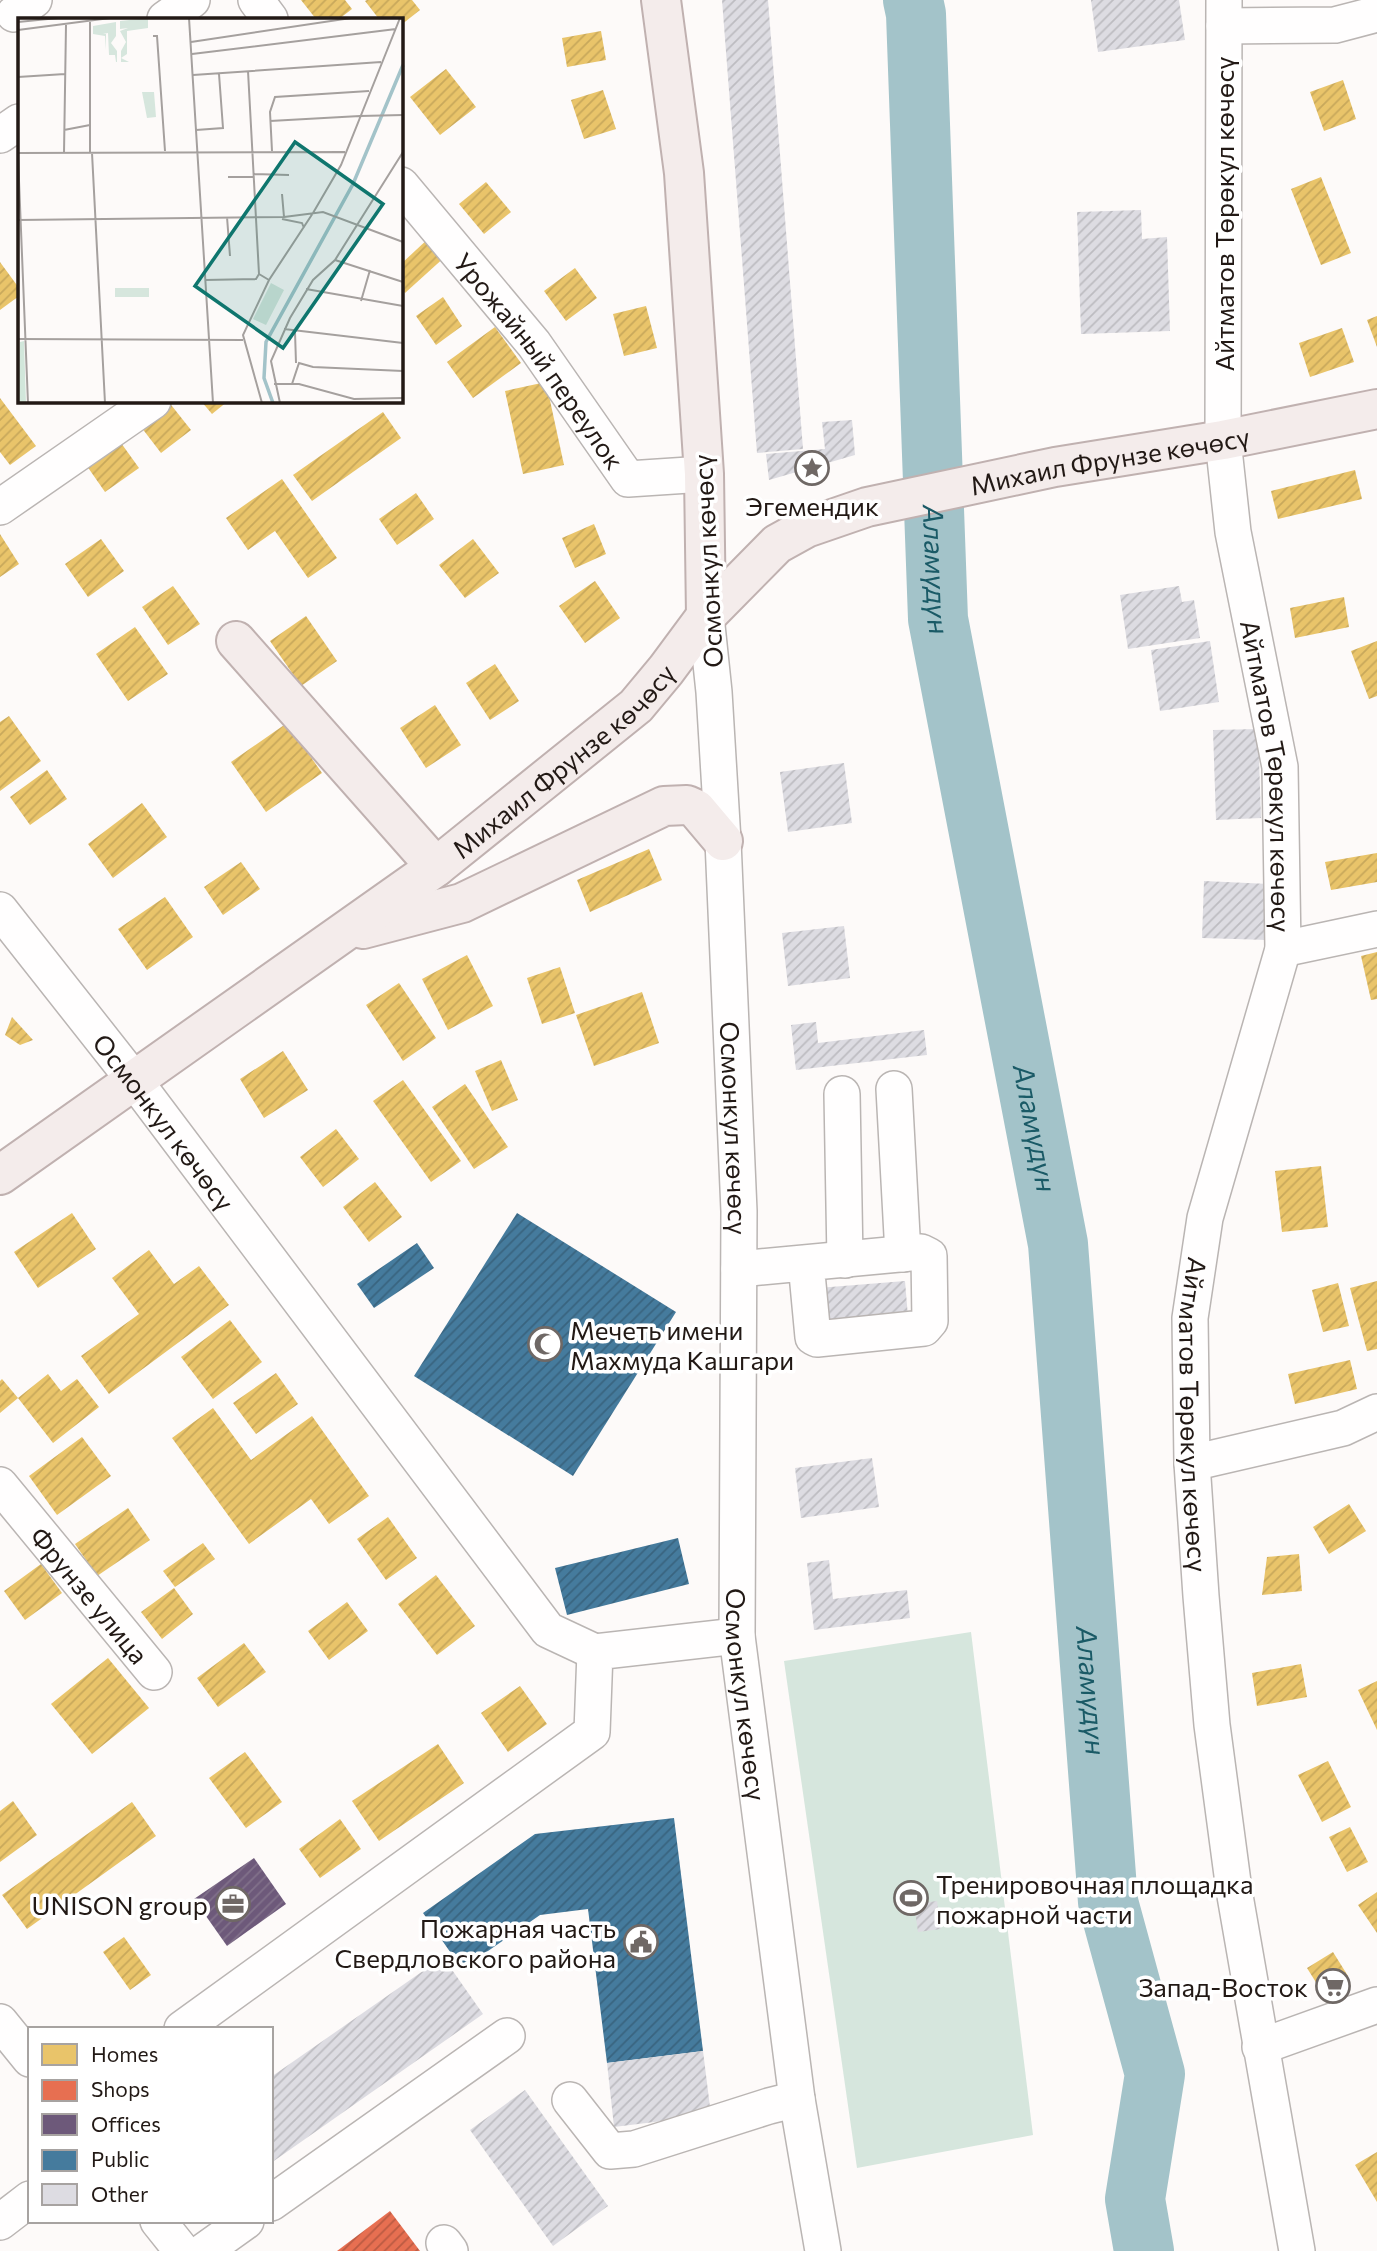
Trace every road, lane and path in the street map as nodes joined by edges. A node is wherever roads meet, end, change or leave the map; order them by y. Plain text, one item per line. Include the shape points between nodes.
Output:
1 (192, 0) edge
2 (256, 0) edge
3 (661, 0) edge
4 (1224, 13) edge
5 (1377, 14) edge
6 (166, 18) edge
7 (269, 18) edge
8 (18, 123) edge
9 (0, 135) edge
10 (402, 186) edge
11 (152, 402) edge
12 (1377, 409) edge
13 (1223, 439) junction
14 (704, 474) junction
15 (0, 507) edge
16 (706, 615) junction
17 (236, 640) dead end
18 (723, 841) junction
19 (436, 867) junction
20 (0, 911) edge
21 (1377, 929) edge
22 (341, 935) junction
23 (1283, 949) junction
24 (134, 1080) junction
25 (894, 1089) dead end
26 (842, 1094) dead end
27 (0, 1175) edge
28 (903, 1254) junction
29 (845, 1260) junction
30 (806, 1263) junction
31 (739, 1269) junction
32 (1377, 1412) edge
33 (1192, 1463) junction
34 (0, 1485) edge
35 (737, 1636) junction
36 (595, 1653) junction
37 (154, 1672) dead end
38 (1377, 2005) edge
39 (0, 2022) edge
40 (185, 2027) edge
41 (508, 2036) dead end
42 (1260, 2047) junction
43 (28, 2057) edge
44 (797, 2099) junction
45 (570, 2100) dead end
46 (28, 2201) edge
47 (273, 2202) edge
48 (0, 2222) edge
49 (160, 2223) edge
50 (243, 2223) edge
51 (182, 2251) edge
52 (204, 2251) edge
53 (823, 2251) edge
54 (1297, 2251) edge

1 - 6 street
2 - 7 street
3 - 14 main road, Осмонкул көчөсү via 684,173
4 - 5 street via 1335,25
4 - 13 street, Айтматов Төрөкул көчөсү
8 - 9 street
10 - 14 street, Урожайный переулок via 534,344 628,479
11 - 15 street
12 - 13 main road, Михаил Фрунзе көчөсү
13 - 16 main road, Михаил Фрунзе көчөсү via 1055,467 867,506 777,544
13 - 23 street, Айтматов Төрөкул көчөсү via 1233,532 1280,766
14 - 16 main road, Осмонкул көчөсү
16 - 18 street, Осмонкул көчөсү
16 - 19 main road, Михаил Фрунзе көчөсү via 636,706
17 - 19 main road, Михаил Фрунзе көчөсү
18 - 22 main road, Михаил Фрунзе көчөсү via 696,809 664,806 462,903
18 - 31 street, Осмонкул көчөсү
19 - 22 main road, Михаил Фрунзе көчөсү
20 - 24 street, Осмонкул көчөсү
21 - 23 street
22 - 24 main road, Михаил Фрунзе көчөсү
23 - 33 street, Айтматов Төрөкул көчөсү via 1205,1218 1190,1318
24 - 27 main road, Михаил Фрунзе көчөсү
24 - 36 street, Осмонкул көчөсү via 548,1630
25 - 28 street
26 - 29 street
28 - 29 street
28 - 30 street via 929,1256 930,1321 924,1328 813,1337
29 - 30 street
30 - 31 street
31 - 35 street, Осмонкул көчөсү
32 - 33 street via 1343,1428
33 - 42 street, Айтматов Төрөкул көчөсү via 1212,1725
34 - 37 street, Фрунзе улица
35 - 36 street
35 - 44 street, Осмонкул көчөсү
36 - 40 street via 592,1732
38 - 42 street
39 - 43 street
41 - 47 street
42 - 54 street, Айтматов Төрөкул көчөсү
44 - 45 street via 634,2149 610,2151
44 - 53 street, Осмонкул көчөсү
46 - 48 street
49 - 51 street
50 - 52 street

